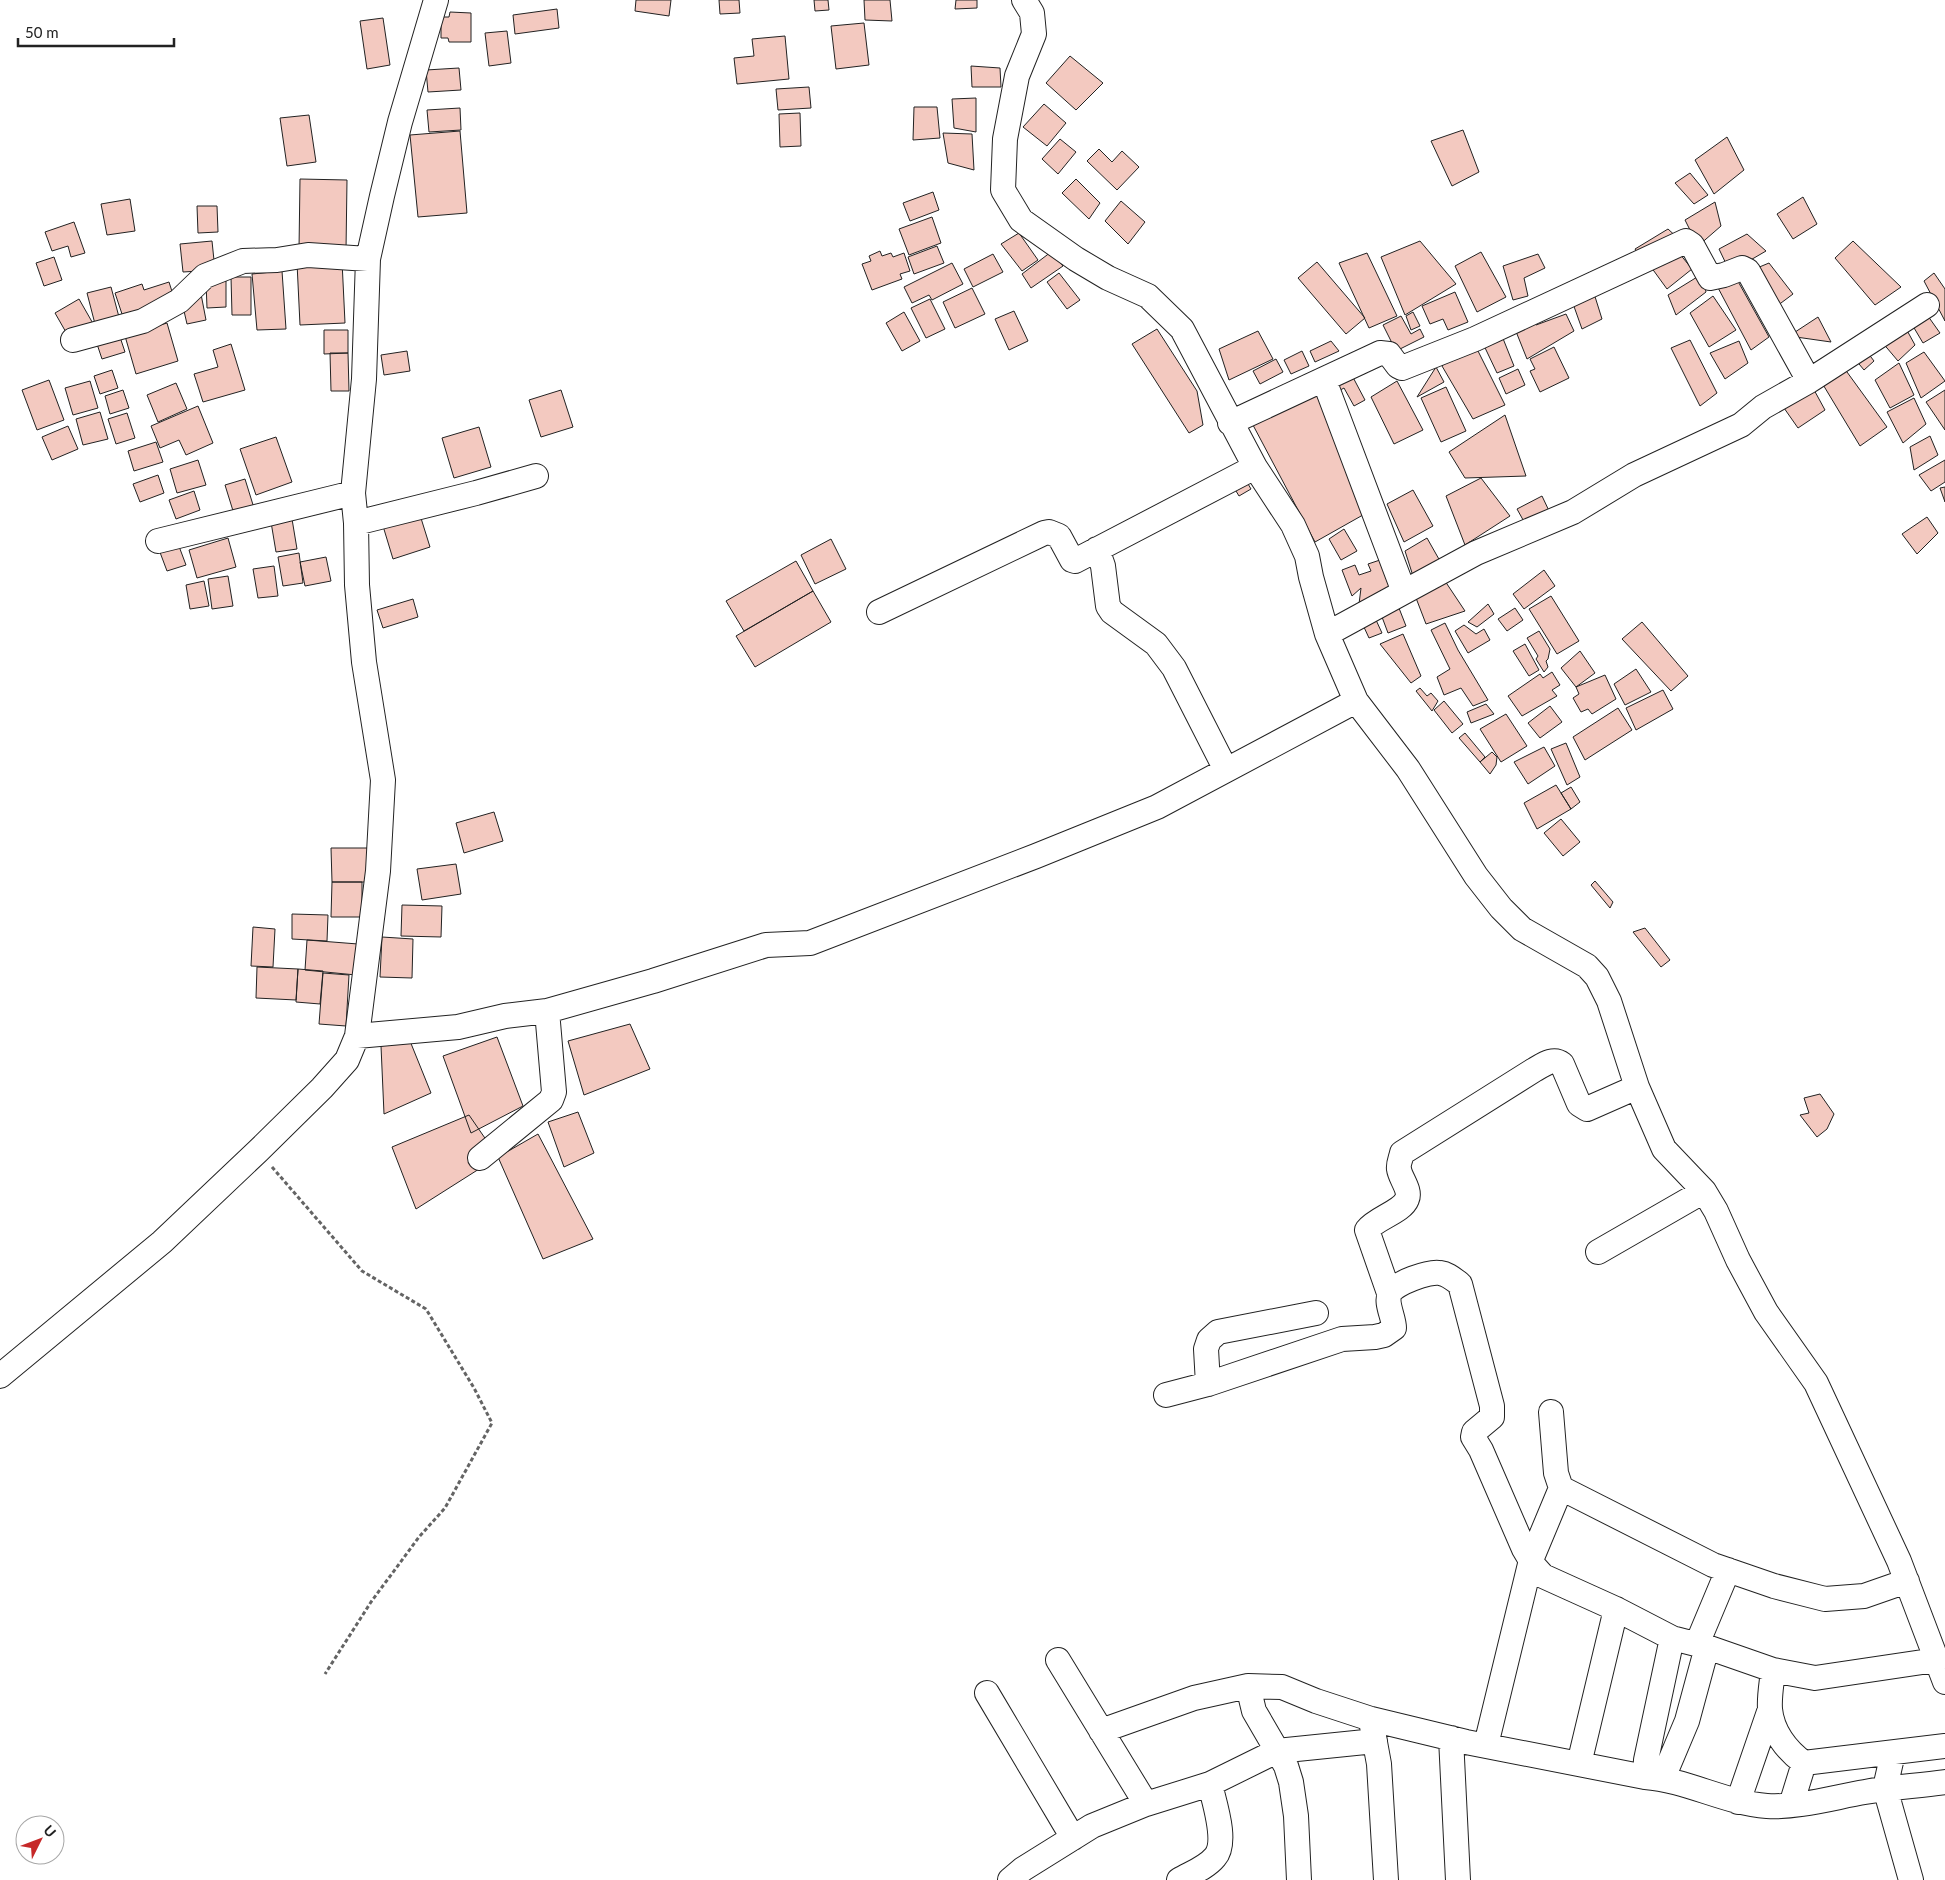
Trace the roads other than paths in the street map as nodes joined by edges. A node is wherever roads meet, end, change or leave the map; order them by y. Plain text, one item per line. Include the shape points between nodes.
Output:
1 (436, 0) edge
2 (1024, 0) edge
3 (368, 260) junction
4 (1927, 305) dead end
5 (73, 340) dead end
6 (1324, 380) junction
7 (1809, 381) junction
8 (1230, 423) junction
9 (1255, 466) junction
10 (536, 476) dead end
11 (353, 493) junction
12 (356, 523) junction
13 (158, 541) dead end
14 (1097, 550) junction
15 (1404, 592) junction
16 (879, 612) dead end
17 (1327, 634) junction
18 (1356, 701) junction
19 (1226, 770) junction
20 (547, 1011) junction
21 (357, 1036) junction
22 (1637, 1087) junction
23 (480, 1158) dead end
24 (1704, 1190) junction
25 (1598, 1252) dead end
26 (1389, 1293) junction
27 (1316, 1313) dead end
28 (8, 1368) edge
29 (1208, 1384) junction
30 (1166, 1395) dead end
31 (1551, 1412) dead end
32 (1561, 1488) junction
33 (1531, 1560) junction
34 (1728, 1570) junction
35 (1907, 1581) junction
36 (1616, 1609) junction
37 (1672, 1638) junction
38 (1702, 1646) junction
39 (1058, 1660) dead end
40 (1936, 1660) junction
41 (1773, 1670) junction
42 (1945, 1682) edge
43 (1248, 1686) junction
44 (987, 1693) dead end
45 (1770, 1709) junction
46 (1373, 1730) junction
47 (1101, 1731) junction
48 (1450, 1738) junction
49 (1486, 1745) junction
50 (1945, 1746) edge
51 (1277, 1751) junction
52 (1893, 1752) junction
53 (1804, 1763) junction
54 (1579, 1764) junction
55 (1654, 1778) junction
56 (1945, 1782) edge
57 (1210, 1784) junction
58 (1885, 1788) junction
59 (1738, 1802) junction
60 (1146, 1804) junction
61 (1791, 1805) junction
62 (1073, 1838) junction
63 (1010, 1880) edge
64 (1179, 1880) edge
65 (1299, 1880) edge
66 (1386, 1880) edge
67 (1458, 1880) edge
68 (1911, 1880) edge

1 - 3 street via 400,122
2 - 8 street via 1032,13 1034,34 1015,85 1005,139 1003,190 1021,220 1076,259 1148,296 1182,329
3 - 5 street via 308,255 243,261 205,276 179,301 143,321
3 - 11 street via 364,379
4 - 7 street
6 - 7 street via 1380,353 1389,354 1402,368 1475,339 1686,240 1710,278 1742,268 1748,271
6 - 8 street
6 - 15 street
7 - 15 street via 1763,407 1741,425 1634,476 1572,512 1476,553
8 - 9 street
9 - 14 street
9 - 17 street via 1293,525 1307,556
10 - 12 street
11 - 12 street
11 - 13 street
12 - 21 street via 356,585 364,662 383,780 378,871
14 - 16 street via 1072,560 1059,536 1044,533
14 - 19 street via 1103,566 1108,606 1147,636 1164,654
15 - 17 street
17 - 18 street
18 - 19 street
18 - 22 street via 1408,769 1476,876 1501,908 1522,929 1587,966 1597,977 1609,1001
19 - 20 street via 1157,806 810,943 766,945
20 - 21 street via 505,1016 458,1027
20 - 23 street via 554,1092 551,1100
21 - 28 street via 348,1060 264,1145 162,1242
22 - 24 street via 1664,1149
22 - 26 street via 1587,1109 1579,1104 1562,1064 1552,1061 1402,1153 1399,1168 1407,1198 1367,1230
24 - 25 street
24 - 35 street via 1766,1312 1816,1383
26 - 29 street via 1394,1323 1391,1332 1375,1338 1342,1339
26 - 33 street via 1403,1282 1438,1272 1460,1284 1492,1406 1492,1417 1474,1432 1473,1437
27 - 29 street via 1218,1332 1209,1340 1206,1349
29 - 30 street
31 - 32 street via 1556,1473
32 - 33 street
32 - 34 street
33 - 36 street via 1543,1576
33 - 49 street
34 - 35 street via 1825,1599 1864,1596
34 - 38 street
35 - 40 street
36 - 37 street
36 - 54 street
37 - 38 street
37 - 55 street via 1646,1760
38 - 41 street
38 - 55 street via 1687,1721
39 - 47 street
40 - 41 street via 1815,1678
40 - 42 street
41 - 45 street
43 - 46 street via 1282,1687
43 - 47 street via 1194,1698
43 - 51 street via 1254,1711
44 - 62 street
45 - 53 street via 1782,1742
45 - 59 street
46 - 48 street
46 - 51 street
46 - 66 street via 1379,1764
47 - 60 street
48 - 49 street
48 - 67 street
49 - 54 street
50 - 52 street
51 - 57 street
51 - 65 street via 1291,1782
52 - 53 street
52 - 58 street
53 - 61 street
54 - 55 street
55 - 59 street
56 - 58 street
57 - 60 street
57 - 64 street via 1221,1843 1216,1856 1203,1868
58 - 61 street
58 - 68 street
59 - 61 street
60 - 62 street via 1092,1826
62 - 63 street

